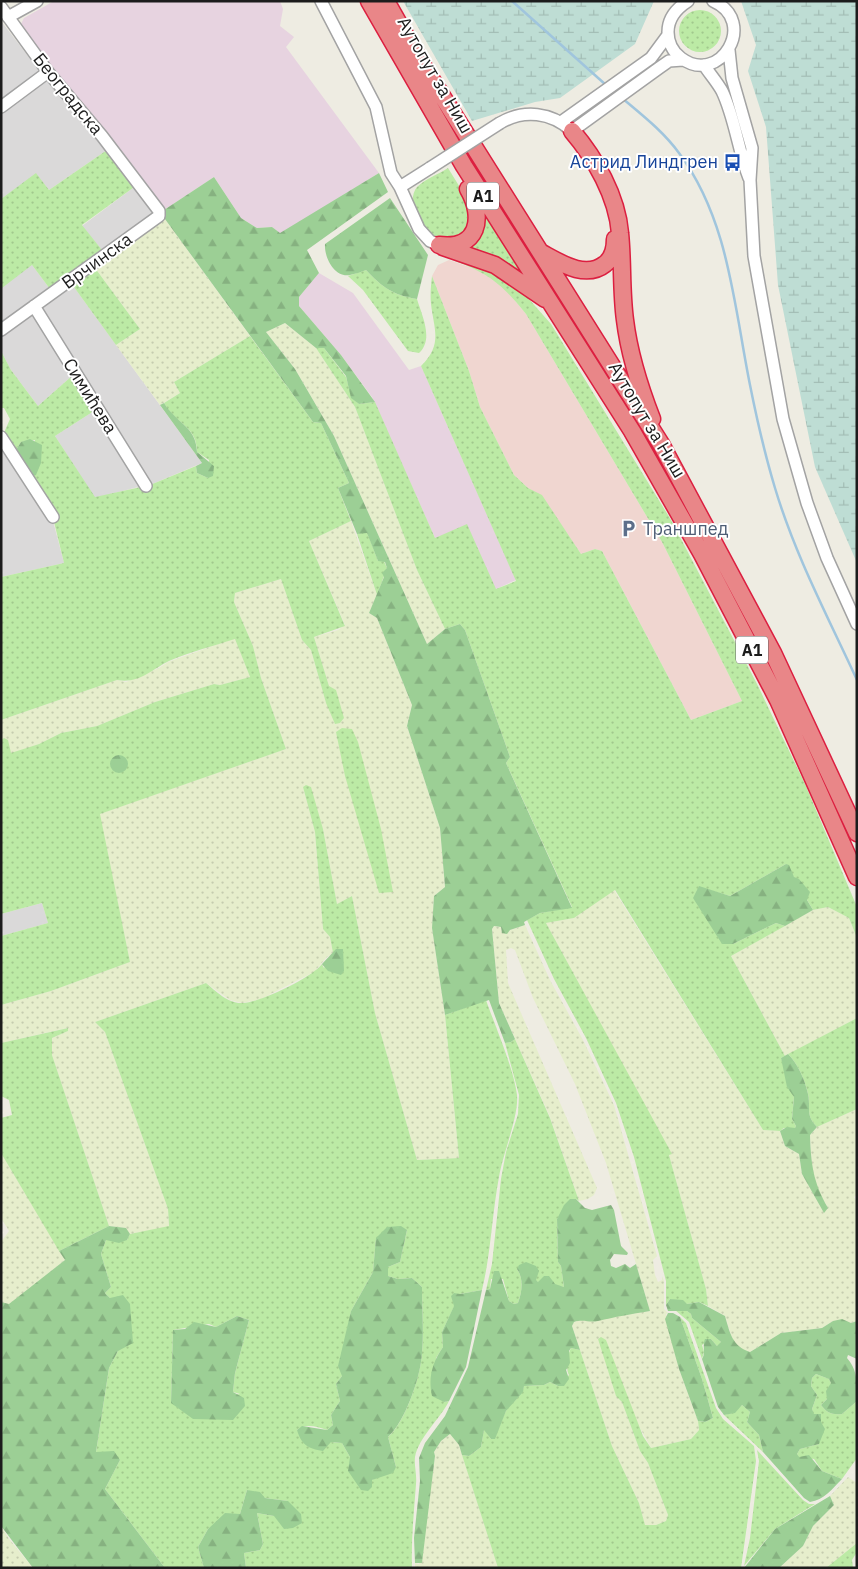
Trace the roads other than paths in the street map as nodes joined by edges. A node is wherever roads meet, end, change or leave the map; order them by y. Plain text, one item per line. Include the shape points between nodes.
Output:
1 (37, 1) edge
2 (321, 1) edge
3 (369, 1) edge
4 (386, 1) edge
5 (688, 1) edge
6 (713, 1) edge
7 (1, 7) edge
8 (8, 17) junction
9 (668, 35) junction
10 (729, 50) junction
11 (683, 60) junction
12 (704, 65) junction
13 (48, 72) junction
14 (418, 85) junction
15 (1, 107) edge
16 (569, 129) junction
17 (138, 180) joint
18 (750, 180) junction
19 (400, 187) junction
20 (439, 245) junction
21 (538, 251) junction
22 (553, 305) junction
23 (34, 306) junction
24 (1, 330) edge
25 (1, 437) edge
26 (661, 444) junction
27 (146, 486) dead end
28 (53, 517) dead end
29 (857, 624) edge
30 (857, 833) edge
31 (857, 877) edge

1 - 8 street
2 - 19 street via 376,107 387,162
3 - 14 highway, Аутопут за Ниш / A1
4 - 21 highway, Аутопут за Ниш / A1
5 - 9 street via 673,15
6 - 10 street via 726,11 733,23 734,37
7 - 8 street, Београдска
8 - 13 street, Београдска
9 - 11 street via 674,51
9 - 16 street via 655,54 580,109
10 - 12 street via 720,59
10 - 18 street via 732,78 752,148
11 - 12 street
11 - 16 street via 669,61
12 - 18 street via 728,106
13 - 15 street
13 - 17 street, Београдска
14 - 20 highway via 432,124 478,213 473,233 466,241 451,247
14 - 22 highway, Аутопут за Ниш / A1 via 464,166
16 - 19 street, bridge via 549,117 528,114 510,117
16 - 21 highway via 613,222 613,253 602,266 585,270 573,268
16 - 26 highway via 590,155 616,210 625,324
17 - 23 street, Врчинска via 158,207 159,216
18 - 29 street via 756,277 791,451 819,537
19 - 20 street via 419,229
20 - 22 highway via 495,265
21 - 26 highway, Аутопут за Ниш / A1
22 - 31 highway, Аутопут за Ниш / A1 via 632,431 702,554 778,700
23 - 24 street, Врчинска
23 - 27 street, Симићева
25 - 28 street
26 - 30 highway, Аутопут за Ниш / A1 via 773,653

